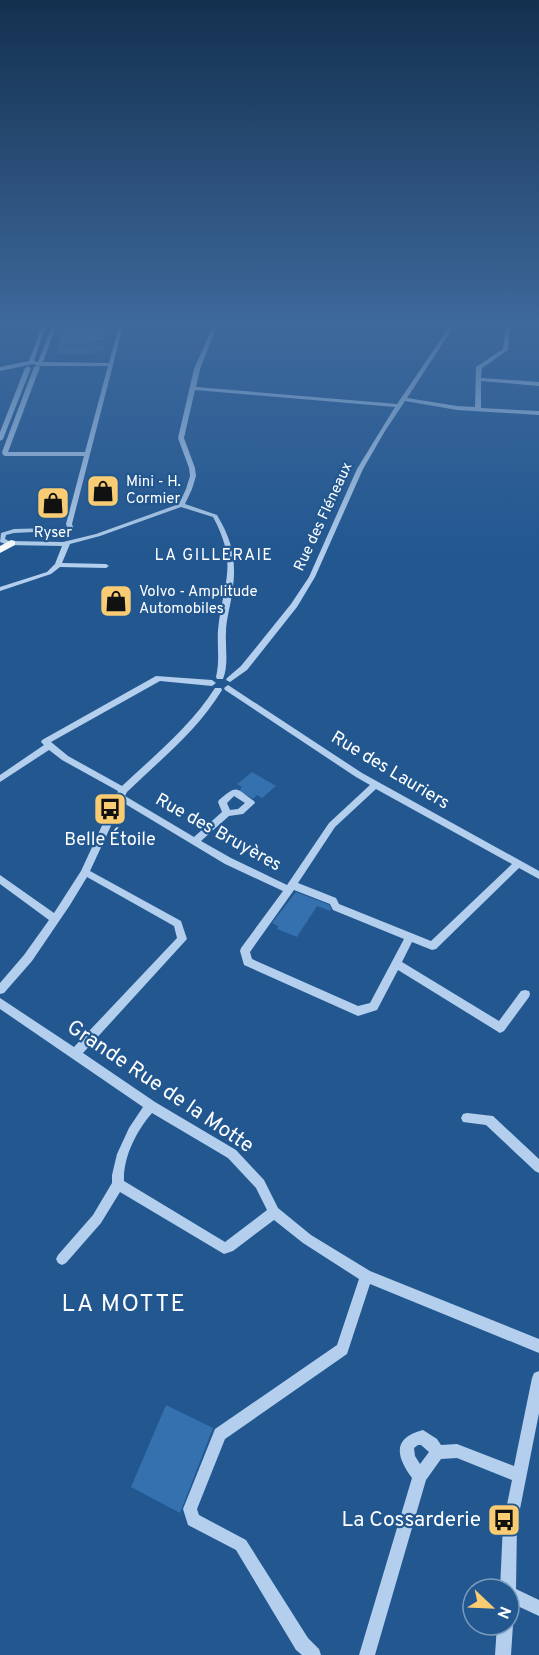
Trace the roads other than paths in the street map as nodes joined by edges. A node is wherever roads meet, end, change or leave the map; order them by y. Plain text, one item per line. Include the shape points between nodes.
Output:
1 (14, 403) edge
2 (23, 403) edge
3 (101, 403) edge
4 (189, 403) edge
5 (366, 403) edge
6 (400, 403) edge
7 (435, 403) edge
8 (478, 403) edge
9 (398, 406) junction
10 (478, 409) junction
11 (539, 413) edge
12 (0, 439) edge
13 (2, 453) edge
14 (88, 454) junction
15 (181, 505) junction
16 (71, 516) junction
17 (59, 528) junction
18 (72, 532) junction
19 (2, 534) edge
20 (98, 535) junction
21 (69, 542) junction
22 (11, 543) junction
23 (52, 544) junction
24 (0, 550) edge
25 (61, 552) junction
26 (58, 565) junction
27 (106, 566) dead end
28 (0, 589) edge
29 (220, 677) junction
30 (229, 684) junction
31 (215, 686) junction
32 (49, 746) junction
33 (0, 779) edge
34 (376, 784) junction
35 (122, 794) junction
36 (227, 813) dead end
37 (195, 841) junction
38 (519, 863) junction
39 (85, 872) junction
40 (539, 874) edge
41 (0, 879) edge
42 (291, 887) junction
43 (55, 919) junction
44 (410, 937) junction
45 (396, 963) junction
46 (0, 990) edge
47 (525, 994) dead end
48 (0, 1003) edge
49 (76, 1053) junction
50 (151, 1106) junction
51 (467, 1118) dead end
52 (539, 1167) edge
53 (118, 1184) junction
54 (274, 1212) junction
55 (62, 1259) dead end
56 (366, 1276) junction
57 (539, 1346) edge
58 (539, 1378) edge
59 (437, 1452) junction
60 (518, 1475) junction
61 (420, 1476) junction
62 (508, 1577) edge
63 (521, 1600) edge
64 (539, 1608) edge
65 (504, 1637) edge
66 (313, 1655) edge
67 (367, 1655) edge
68 (503, 1655) edge

1 - 12 street
2 - 13 street
3 - 14 street
4 - 15 street via 181,438 193,476
5 - 9 street
6 - 9 street, Rue des Fléneaux
7 - 10 street
8 - 10 street
9 - 30 street, Rue des Fléneaux via 360,469 312,577
10 - 11 street
13 - 14 street
14 - 16 street
15 - 20 street
15 - 29 street via 215,516 231,553 233,570
16 - 17 street
16 - 18 street
17 - 18 street
17 - 19 street
17 - 23 street via 45,536
18 - 20 street
18 - 21 street
19 - 22 street via 2,540
20 - 21 street
21 - 23 street
21 - 25 street
22 - 23 street
22 - 24 highway
23 - 25 street
25 - 26 street
26 - 27 street
26 - 28 street via 40,578
29 - 30 street, Rue des Lauriers
29 - 31 street
30 - 31 street
30 - 34 street, Rue des Lauriers
31 - 32 street via 156,680 45,742
31 - 35 street via 209,705 194,723
32 - 33 street
32 - 35 street, Rue des Bruyères
34 - 38 street, Rue des Lauriers
34 - 42 street via 332,825
35 - 37 street, Rue des Bruyères
35 - 39 street
36 - 37 street
37 - 42 street, Rue des Bruyères via 228,861
38 - 40 street, Rue des Lauriers
38 - 44 street via 432,946
39 - 43 street
39 - 49 street via 178,924 182,939
41 - 43 street
42 - 44 street via 333,901 336,907
42 - 45 street, Rue des Bruyères via 245,951 248,962 358,1011 373,1006
43 - 46 street
44 - 45 street, Rue des Bruyères
45 - 47 street via 500,1028
48 - 49 street, Grande Rue de la Motte
49 - 50 street, Grande Rue de la Motte
50 - 53 street via 139,1120 120,1162
50 - 54 street, Grande Rue de la Motte via 232,1154 260,1184
51 - 52 street via 489,1120
53 - 54 street via 224,1248
53 - 55 street via 97,1219
54 - 56 street, Grande Rue de la Motte via 307,1239
56 - 57 street, Grande Rue de la Motte
56 - 66 street via 342,1349 220,1434 190,1509 193,1520 241,1545 302,1644
58 - 60 street
59 - 60 street via 457,1451
59 - 61 street
59 - 61 street via 423,1437 408,1445 408,1461
60 - 62 street via 510,1524
61 - 67 street
63 - 64 street
65 - 68 street

